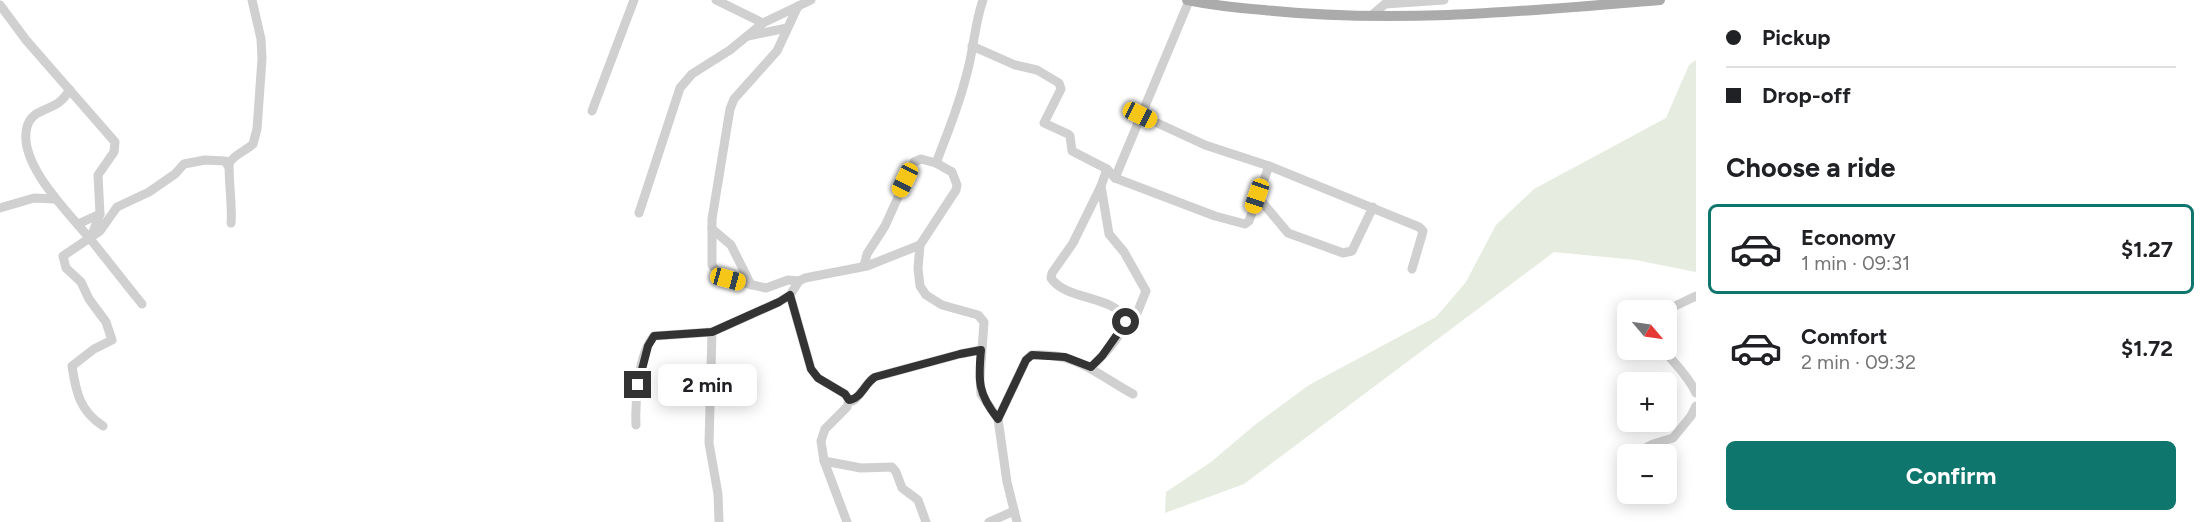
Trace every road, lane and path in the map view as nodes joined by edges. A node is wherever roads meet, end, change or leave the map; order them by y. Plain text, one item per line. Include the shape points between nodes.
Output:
1 (252, 0) edge
2 (634, 0) edge
3 (716, 0) edge
4 (811, 0) edge
5 (983, 0) edge
6 (1188, 0) edge
7 (1444, 0) edge
8 (1660, 0) edge
9 (732, 4) edge
10 (0, 5) edge
11 (798, 6) junction
12 (1371, 16) junction
13 (763, 23) junction
14 (787, 28) junction
15 (748, 36) junction
16 (972, 46) junction
17 (70, 90) junction
18 (592, 111) dead end
19 (1140, 115) junction
20 (936, 163) junction
21 (228, 166) junction
22 (1269, 166) junction
23 (1107, 170) junction
24 (1115, 178) junction
25 (42, 180) junction
26 (1101, 186) junction
27 (1257, 196) junction
28 (34, 198) junction
29 (54, 199) junction
30 (1373, 207) junction
31 (0, 208) edge
32 (639, 213) dead end
33 (100, 214) junction
34 (231, 223) dead end
35 (78, 224) junction
36 (712, 229) junction
37 (90, 239) junction
38 (920, 245) junction
39 (864, 266) junction
40 (1412, 269) dead end
41 (799, 281) junction
42 (751, 285) junction
43 (790, 295) junction
44 (1696, 296) edge
45 (142, 304) dead end
46 (1677, 305) edge
47 (1126, 319) junction
48 (712, 332) junction
49 (981, 350) junction
50 (1672, 360) edge
51 (1091, 367) junction
52 (1696, 393) edge
53 (1133, 394) dead end
54 (849, 400) junction
55 (1696, 406) edge
56 (998, 419) junction
57 (636, 424) dead end
58 (104, 426) dead end
59 (1653, 444) edge
60 (824, 461) junction
61 (1014, 511) junction
62 (719, 522) edge
63 (847, 522) edge
64 (926, 522) edge
65 (989, 522) edge
66 (1017, 522) edge

1 - 21 street via 262,59 257,129 253,144
2 - 18 street
3 - 9 street
4 - 11 street
5 - 16 street
6 - 12 main road via 1296,14
6 - 19 street
7 - 12 street via 1385,3
8 - 12 main road via 1473,14
9 - 13 street
10 - 17 street
11 - 13 street
11 - 14 street
13 - 15 street
14 - 15 street
14 - 36 street via 777,51 734,99 730,109
15 - 32 street via 692,74 680,88
16 - 20 street via 957,109
16 - 23 street via 1037,70 1059,83 1061,89 1044,123 1070,136 1072,151
17 - 25 street via 61,101 39,110 26,128 30,156
17 - 33 street via 116,142 114,152 98,175
19 - 22 street via 1205,145
19 - 24 street
20 - 38 street via 952,172 957,185
20 - 39 street via 921,159 914,162
21 - 34 street
21 - 37 street via 225,161 205,160 184,164 149,192 117,207
22 - 27 street
22 - 30 street
23 - 24 street
23 - 26 street
24 - 27 street via 1245,224
25 - 28 street
25 - 29 street
26 - 47 street via 1109,234 1146,291 1135,318
26 - 47 street via 1051,278 1059,286 1116,310
27 - 30 street via 1288,233 1343,253 1352,251
28 - 29 street
28 - 31 street
29 - 35 street
30 - 40 street via 1422,228
33 - 35 street
33 - 37 street
35 - 37 street
36 - 42 street via 731,245
36 - 42 street via 712,265 718,274
37 - 45 street
37 - 58 street via 63,256 66,267 81,282 88,299 106,322 112,340 72,366 75,390 88,416
38 - 39 street
38 - 49 street via 918,268 923,291 942,305 981,318
39 - 41 street
41 - 42 street via 788,280 766,288
41 - 43 street
43 - 48 street
43 - 54 street via 811,369
44 - 46 street
47 - 51 street via 1124,327
48 - 57 street via 654,336 638,385
48 - 62 street via 709,443
49 - 54 street via 875,377 857,398
49 - 56 street via 981,394
50 - 52 street via 1689,377
51 - 53 street
51 - 56 street via 1065,357 1032,355
54 - 60 street via 822,434
55 - 59 street via 1673,438
56 - 61 street
60 - 63 street
60 - 64 street via 861,468 892,467 902,488 918,500
61 - 65 street
61 - 66 street

